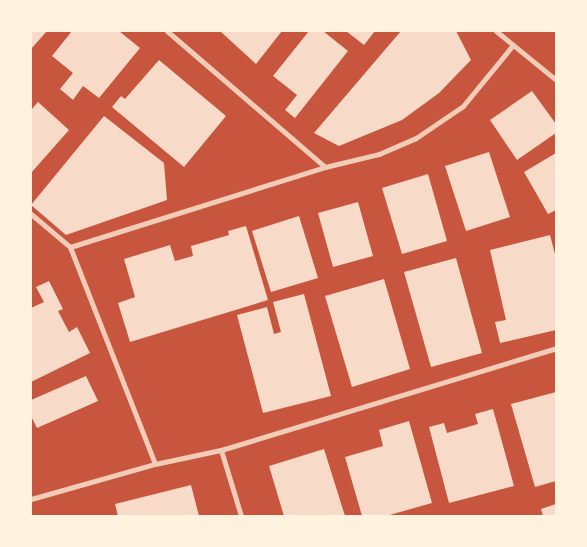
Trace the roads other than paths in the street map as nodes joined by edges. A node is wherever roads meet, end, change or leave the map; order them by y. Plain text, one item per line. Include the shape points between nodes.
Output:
1 (166, 31) edge
2 (496, 31) edge
3 (513, 45) junction
4 (556, 80) edge
5 (325, 167) junction
6 (31, 214) edge
7 (70, 247) junction
8 (556, 348) edge
9 (221, 450) junction
10 (155, 464) junction
11 (31, 499) edge
12 (241, 516) edge

1 - 5 street
2 - 3 street
3 - 4 street
3 - 5 street via 463,106 416,138 379,154
5 - 7 street
6 - 7 street
7 - 10 street
8 - 9 street
9 - 10 street
9 - 12 street
10 - 11 street

